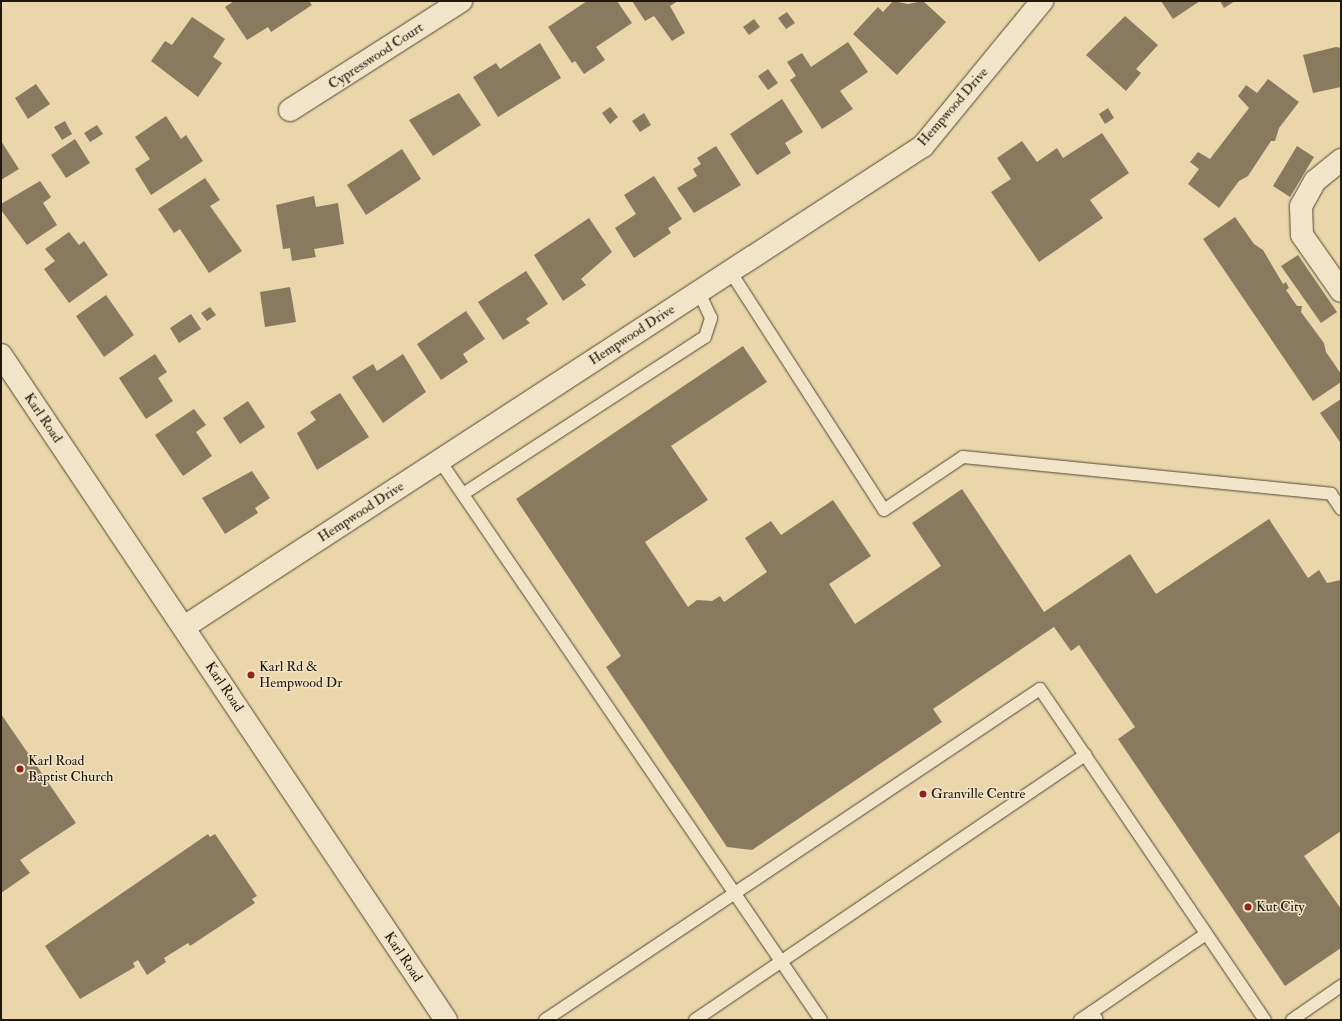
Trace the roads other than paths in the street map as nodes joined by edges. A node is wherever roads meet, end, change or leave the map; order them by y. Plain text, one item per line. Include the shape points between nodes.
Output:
1 (461, 1) edge
2 (1042, 1) edge
3 (290, 110) dead end
4 (1341, 160) edge
5 (730, 271) junction
6 (1341, 291) edge
7 (699, 292) junction
8 (1, 355) edge
9 (440, 461) junction
10 (463, 494) junction
11 (1341, 509) edge
12 (184, 627) junction
13 (1085, 755) junction
14 (736, 892) junction
15 (1206, 934) junction
16 (782, 961) junction
17 (1341, 986) edge
18 (1095, 1016) edge
19 (819, 1019) edge
20 (446, 1020) edge
21 (545, 1020) edge
22 (695, 1020) edge
23 (1080, 1020) edge
24 (1265, 1020) edge
25 (1292, 1020) edge

1 - 3 street, Cypresswood Court
2 - 5 street, Hempwood Drive via 923,146
4 - 6 street via 1315,181 1301,206 1301,213 1302,235
5 - 7 street, Hempwood Drive
5 - 11 lane via 884,510 963,457 1331,494
7 - 9 street, Hempwood Drive
7 - 10 lane via 711,318 705,337
8 - 12 street, Karl Road
9 - 10 lane
9 - 12 street, Hempwood Drive
10 - 14 lane
12 - 20 street, Karl Road
13 - 14 lane via 1040,689
13 - 15 lane
13 - 16 lane
14 - 16 lane
14 - 21 lane
15 - 18 lane
15 - 24 lane
16 - 19 lane
16 - 22 lane
17 - 25 lane
18 - 23 lane

